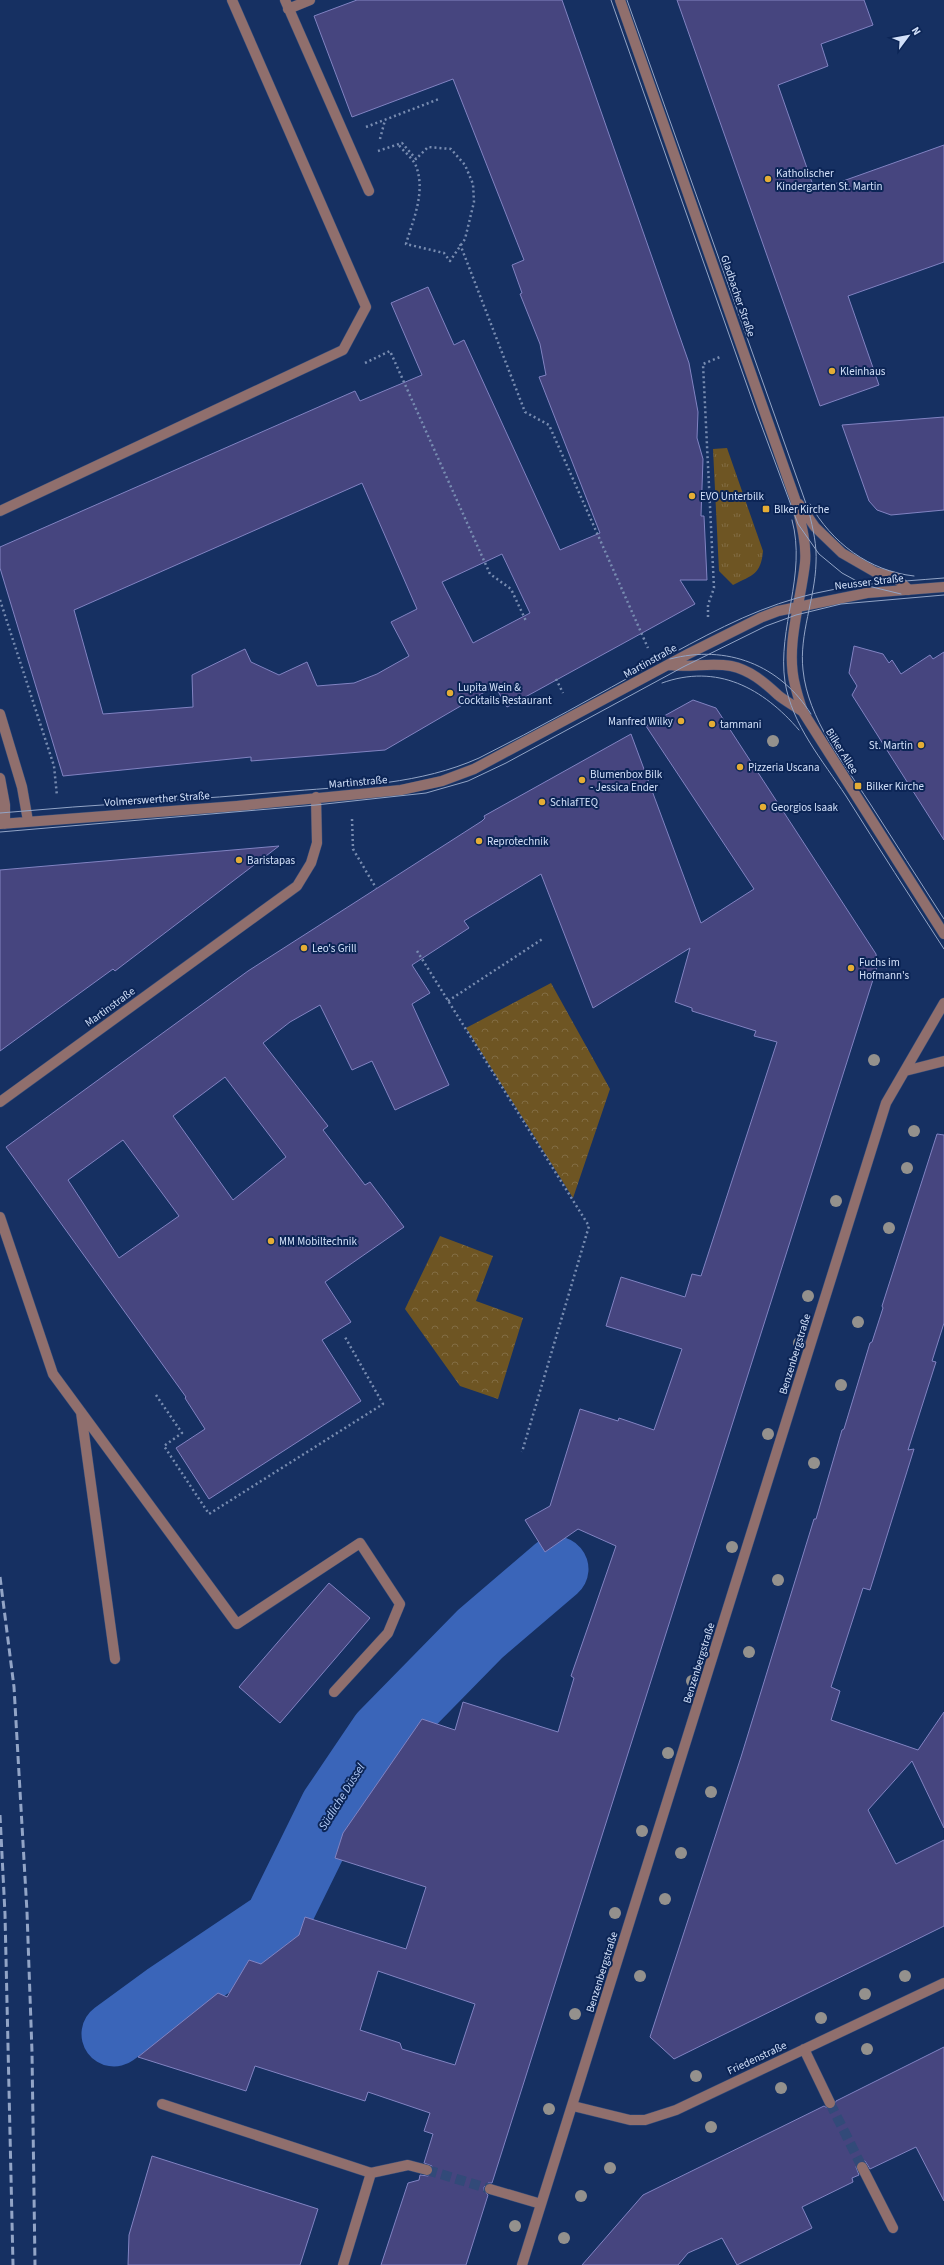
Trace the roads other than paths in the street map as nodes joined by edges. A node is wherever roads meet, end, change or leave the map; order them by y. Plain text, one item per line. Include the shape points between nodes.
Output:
1 (232, 0) edge
2 (310, 0) edge
3 (620, 0) edge
4 (286, 4) edge
5 (369, 191) dead end
6 (795, 499) junction
7 (0, 511) edge
8 (944, 587) edge
9 (909, 590) junction
10 (797, 606) junction
11 (669, 665) junction
12 (803, 712) junction
13 (0, 714) edge
14 (0, 778) edge
15 (316, 798) junction
16 (28, 821) junction
17 (3, 824) edge
18 (944, 934) edge
19 (944, 1003) edge
20 (944, 1061) edge
21 (905, 1071) junction
22 (0, 1102) edge
23 (0, 1217) edge
24 (81, 1410) junction
25 (115, 1659) dead end
26 (334, 1692) dead end
27 (944, 1983) edge
28 (804, 2050) junction
29 (830, 2103) tunnel mouth
30 (162, 2104) dead end
31 (573, 2106) junction
32 (862, 2167) tunnel mouth
33 (428, 2170) tunnel mouth
34 (371, 2173) junction
35 (490, 2189) tunnel mouth
36 (541, 2204) junction
37 (893, 2228) dead end
38 (343, 2265) edge
39 (522, 2265) edge

1 - 7 street via 366,307 343,350
2 - 4 street
3 - 6 street, Gladbacher Straße
4 - 5 street
6 - 9 street via 815,527 842,553 875,572 895,577
6 - 10 street, Gladbacher Straße via 803,532 805,562
8 - 9 street, Neusser Straße
9 - 10 street, Neusser Straße via 867,593
10 - 11 street, Martinstraße via 760,618
10 - 12 street, Bilker Allee via 793,672 794,685
11 - 12 street via 730,666 770,686 778,695
11 - 15 street, Martinstraße via 474,769 442,781 401,790
12 - 18 street, Bilker Allee
13 - 16 street via 22,787
14 - 17 street via 5,805
15 - 16 street, Volmerswerther Straße
15 - 22 street, Martinstraße via 317,844 311,863 297,886
16 - 17 street, Volmerswerther Straße
19 - 21 street, Benzenbergstraße
20 - 21 street
21 - 31 street, Benzenbergstraße via 886,1103
23 - 24 street via 53,1374
24 - 25 street
24 - 26 street via 237,1624 360,1542 400,1604 388,1633
27 - 28 street, Friedenstraße
28 - 29 street
28 - 31 street, Friedenstraße via 676,2110 644,2120 630,2120
30 - 34 street
31 - 36 street, Benzenbergstraße
32 - 37 street
33 - 34 street via 408,2165
34 - 38 street
35 - 36 street
36 - 39 street, Benzenbergstraße

